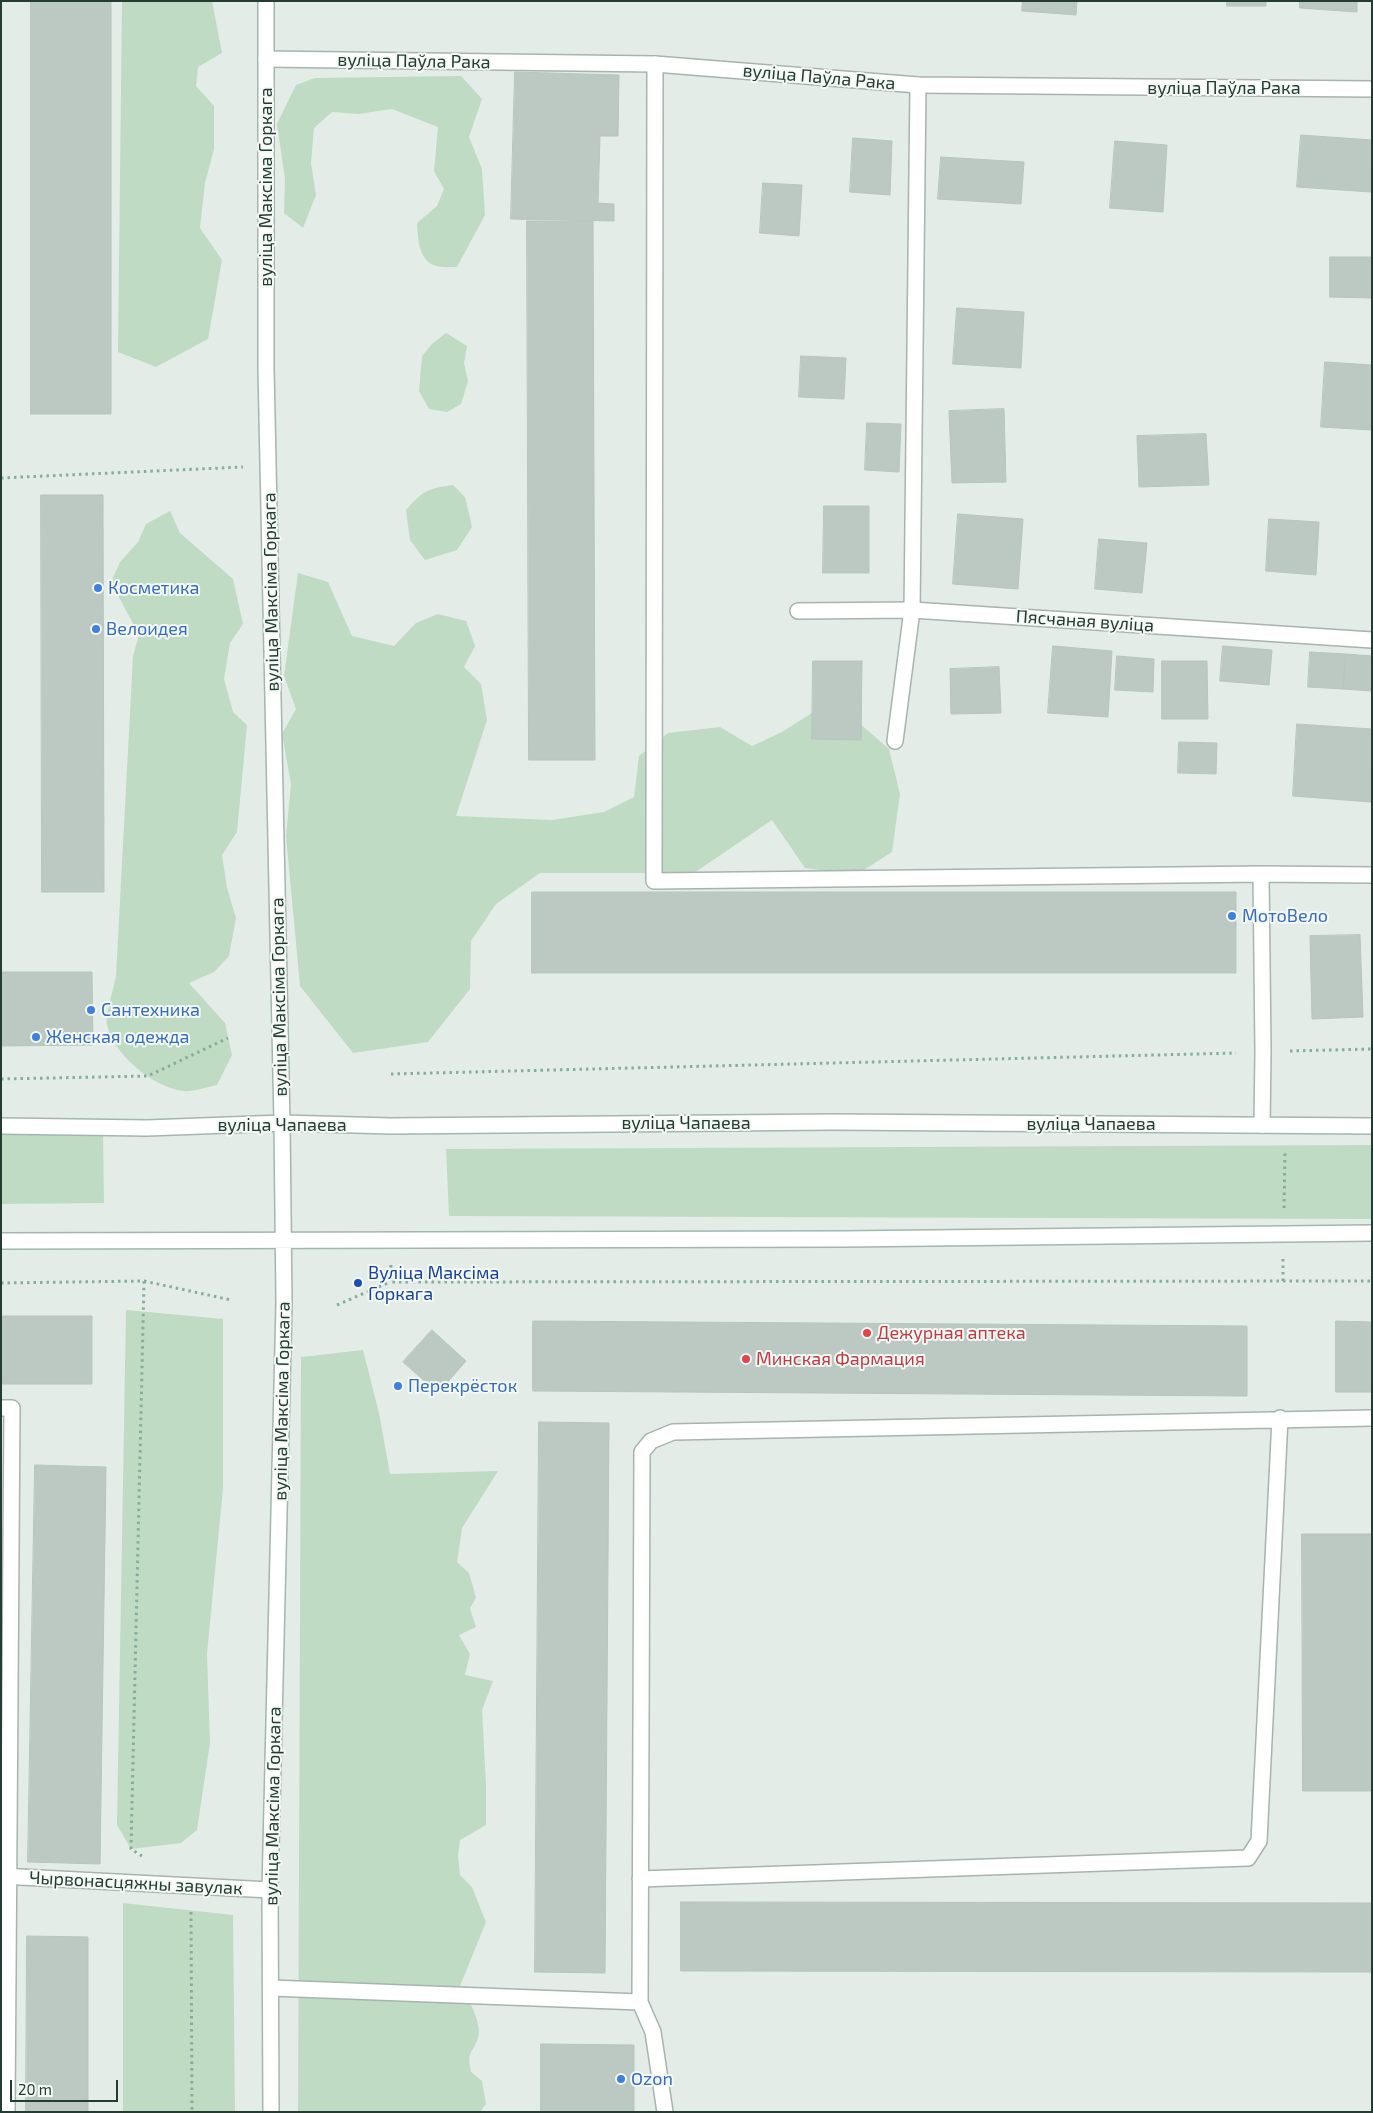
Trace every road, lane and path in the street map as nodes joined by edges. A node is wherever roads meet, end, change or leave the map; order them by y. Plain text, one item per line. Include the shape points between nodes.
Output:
1 (266, 1) edge
2 (266, 59) junction
3 (656, 64) junction
4 (918, 85) junction
5 (1372, 89) edge
6 (268, 466) junction
7 (1, 478) edge
8 (912, 610) junction
9 (798, 611) dead end
10 (1372, 640) edge
11 (894, 742) dead end
12 (1261, 874) junction
13 (1372, 875) edge
14 (228, 1038) dead end
15 (1372, 1049) edge
16 (1263, 1052) junction
17 (391, 1074) dead end
18 (1, 1079) edge
19 (282, 1123) junction
20 (1262, 1124) junction
21 (1286, 1124) junction
22 (1, 1126) edge
23 (1372, 1126) edge
24 (1284, 1233) junction
25 (1372, 1233) edge
26 (283, 1240) junction
27 (1, 1241) edge
28 (391, 1262) dead end
29 (144, 1281) junction
30 (1283, 1281) junction
31 (1372, 1281) edge
32 (390, 1282) junction
33 (1, 1283) edge
34 (231, 1300) dead end
35 (337, 1305) dead end
36 (1, 1408) edge
37 (1280, 1418) junction
38 (1372, 1418) edge
39 (146, 1858) dead end
40 (5, 1876) edge
41 (640, 1879) junction
42 (191, 1886) junction
43 (270, 1890) junction
44 (271, 1988) junction
45 (640, 2002) junction
46 (7, 2112) edge
47 (192, 2112) edge
48 (271, 2112) edge
49 (665, 2112) edge

1 - 2 street, вуліца Максіма Горкага
2 - 3 street, вуліца Паўла Рака
2 - 6 street, вуліца Максіма Горкага
3 - 4 street, вуліца Паўла Рака
3 - 12 street via 654,881
4 - 5 street, вуліца Паўла Рака
4 - 8 street
6 - 7 path
6 - 19 street, вуліца Максіма Горкага
8 - 9 street, Пясчаная вуліца
8 - 10 street, Пясчаная вуліца
8 - 11 street
12 - 13 street
12 - 16 street
14 - 18 path via 148,1076
15 - 16 path
16 - 17 path
16 - 20 street
19 - 20 street, вуліца Чапаева via 391,1126 833,1122
19 - 22 street, вуліца Чапаева via 147,1128
19 - 26 street, вуліца Максіма Горкага
20 - 21 street, вуліца Чапаева
21 - 23 street, вуліца Чапаева
21 - 24 path
24 - 25 street
24 - 26 street via 844,1239
24 - 30 path
26 - 27 street
26 - 43 street, вуліца Максіма Горкага
28 - 32 path
29 - 33 path
29 - 34 path
29 - 39 path via 131,1849
30 - 31 path
30 - 32 path
32 - 35 path
36 - 40 street via 12,1408
37 - 38 street
37 - 41 street via 1259,1841 1248,1858
37 - 41 street via 673,1432 651,1441 642,1452
40 - 42 street, Чырвонасцяжны завулак
40 - 46 street
41 - 45 street
42 - 43 street, Чырвонасцяжны завулак
42 - 47 path
43 - 44 street, вуліца Максіма Горкага
44 - 45 street
44 - 48 street, вуліца Максіма Горкага
45 - 49 street via 654,2032

